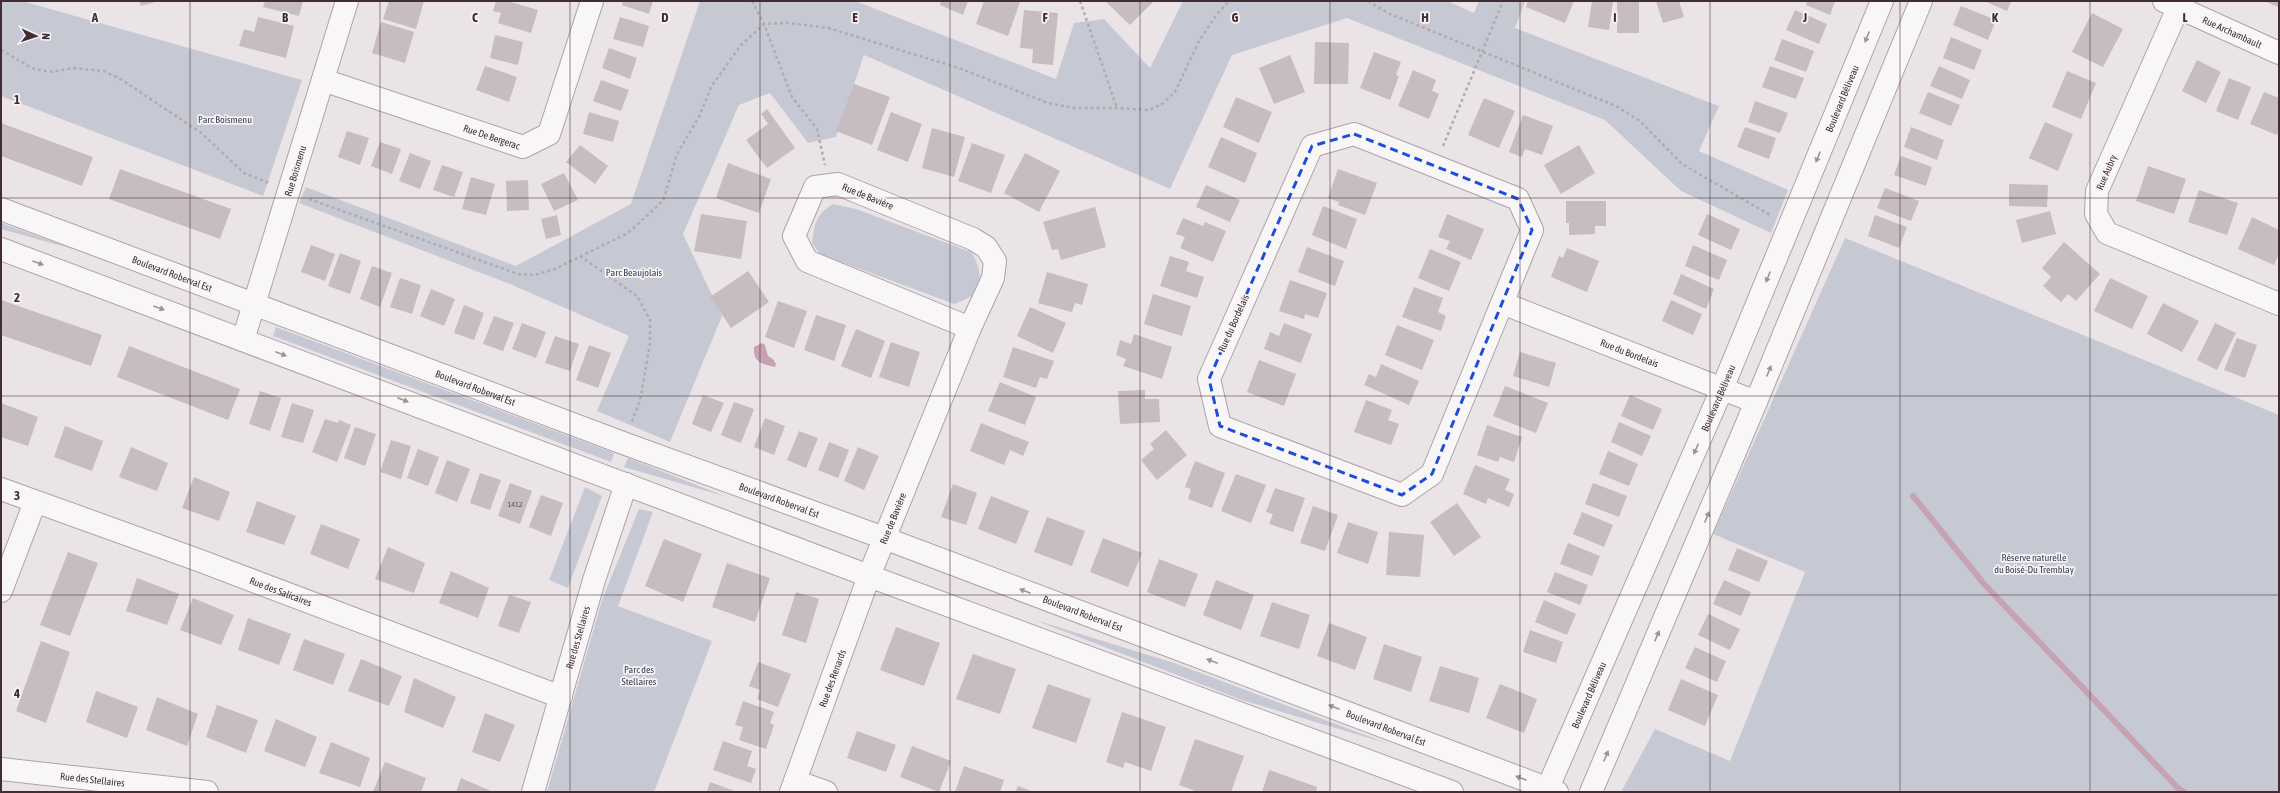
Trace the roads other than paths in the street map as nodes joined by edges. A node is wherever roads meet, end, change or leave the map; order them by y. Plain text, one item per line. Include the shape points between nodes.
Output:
1 (347, 1) edge
2 (592, 1) edge
3 (1882, 1) edge
4 (1921, 1) edge
5 (2171, 5) edge
6 (2279, 53) edge
7 (323, 80) junction
8 (1, 209) edge
9 (1, 249) edge
10 (1502, 302) junction
11 (254, 304) junction
12 (2279, 304) edge
13 (970, 328) junction
14 (243, 340) junction
15 (1722, 389) junction
16 (1756, 402) junction
17 (626, 484) junction
18 (1, 489) edge
19 (35, 502) junction
20 (884, 538) junction
21 (869, 576) junction
22 (1, 591) edge
23 (560, 697) junction
24 (1, 769) edge
25 (793, 786) edge
26 (1551, 791) edge
27 (207, 792) edge
28 (532, 792) edge
29 (826, 792) edge
30 (1452, 792) edge
31 (1591, 792) edge

1 - 7 street, Rue Boismenu
2 - 7 street, Rue De Bergerac via 549,134 523,147
3 -> 15 street, Boulevard Béliveau
16 -> 4 street
5 - 6 street, Rue Archambault
5 - 12 street, Rue Aubry via 2097,192 2096,214 2107,233
7 - 11 street, Rue Boismenu
8 - 11 street, Boulevard Roberval Est
9 -> 14 street
10 - 10 street, Rue du Bordelais via 1532,230 1518,199 1354,134 1312,146 1208,379 1220,426 1402,496 1432,474
10 - 15 street, Rue du Bordelais
11 - 14 street, Rue Boismenu
11 - 20 street, Boulevard Roberval Est
13 - 13 street, Rue de Bavière via 807,261 794,236 815,187 838,184 973,239 986,247 995,261 993,278
13 - 20 street, Rue de Bavière
14 -> 17 street
15 - 16 street, Rue du Bordelais
15 -> 26 street, Boulevard Béliveau
31 -> 16 street
17 - 21 street
17 - 23 street, Rue des Stellaires via 594,580
18 - 19 street, Rue des Salicaires
19 - 22 street
19 - 23 street, Rue des Salicaires via 198,560
20 - 21 street, Rue de Bavière
26 -> 20 street, Boulevard Roberval Est
21 - 25 street, Rue des Renards
21 - 30 street
23 - 28 street, Rue des Stellaires
24 - 27 street, Rue des Stellaires
25 - 29 street, Rue des Renards

